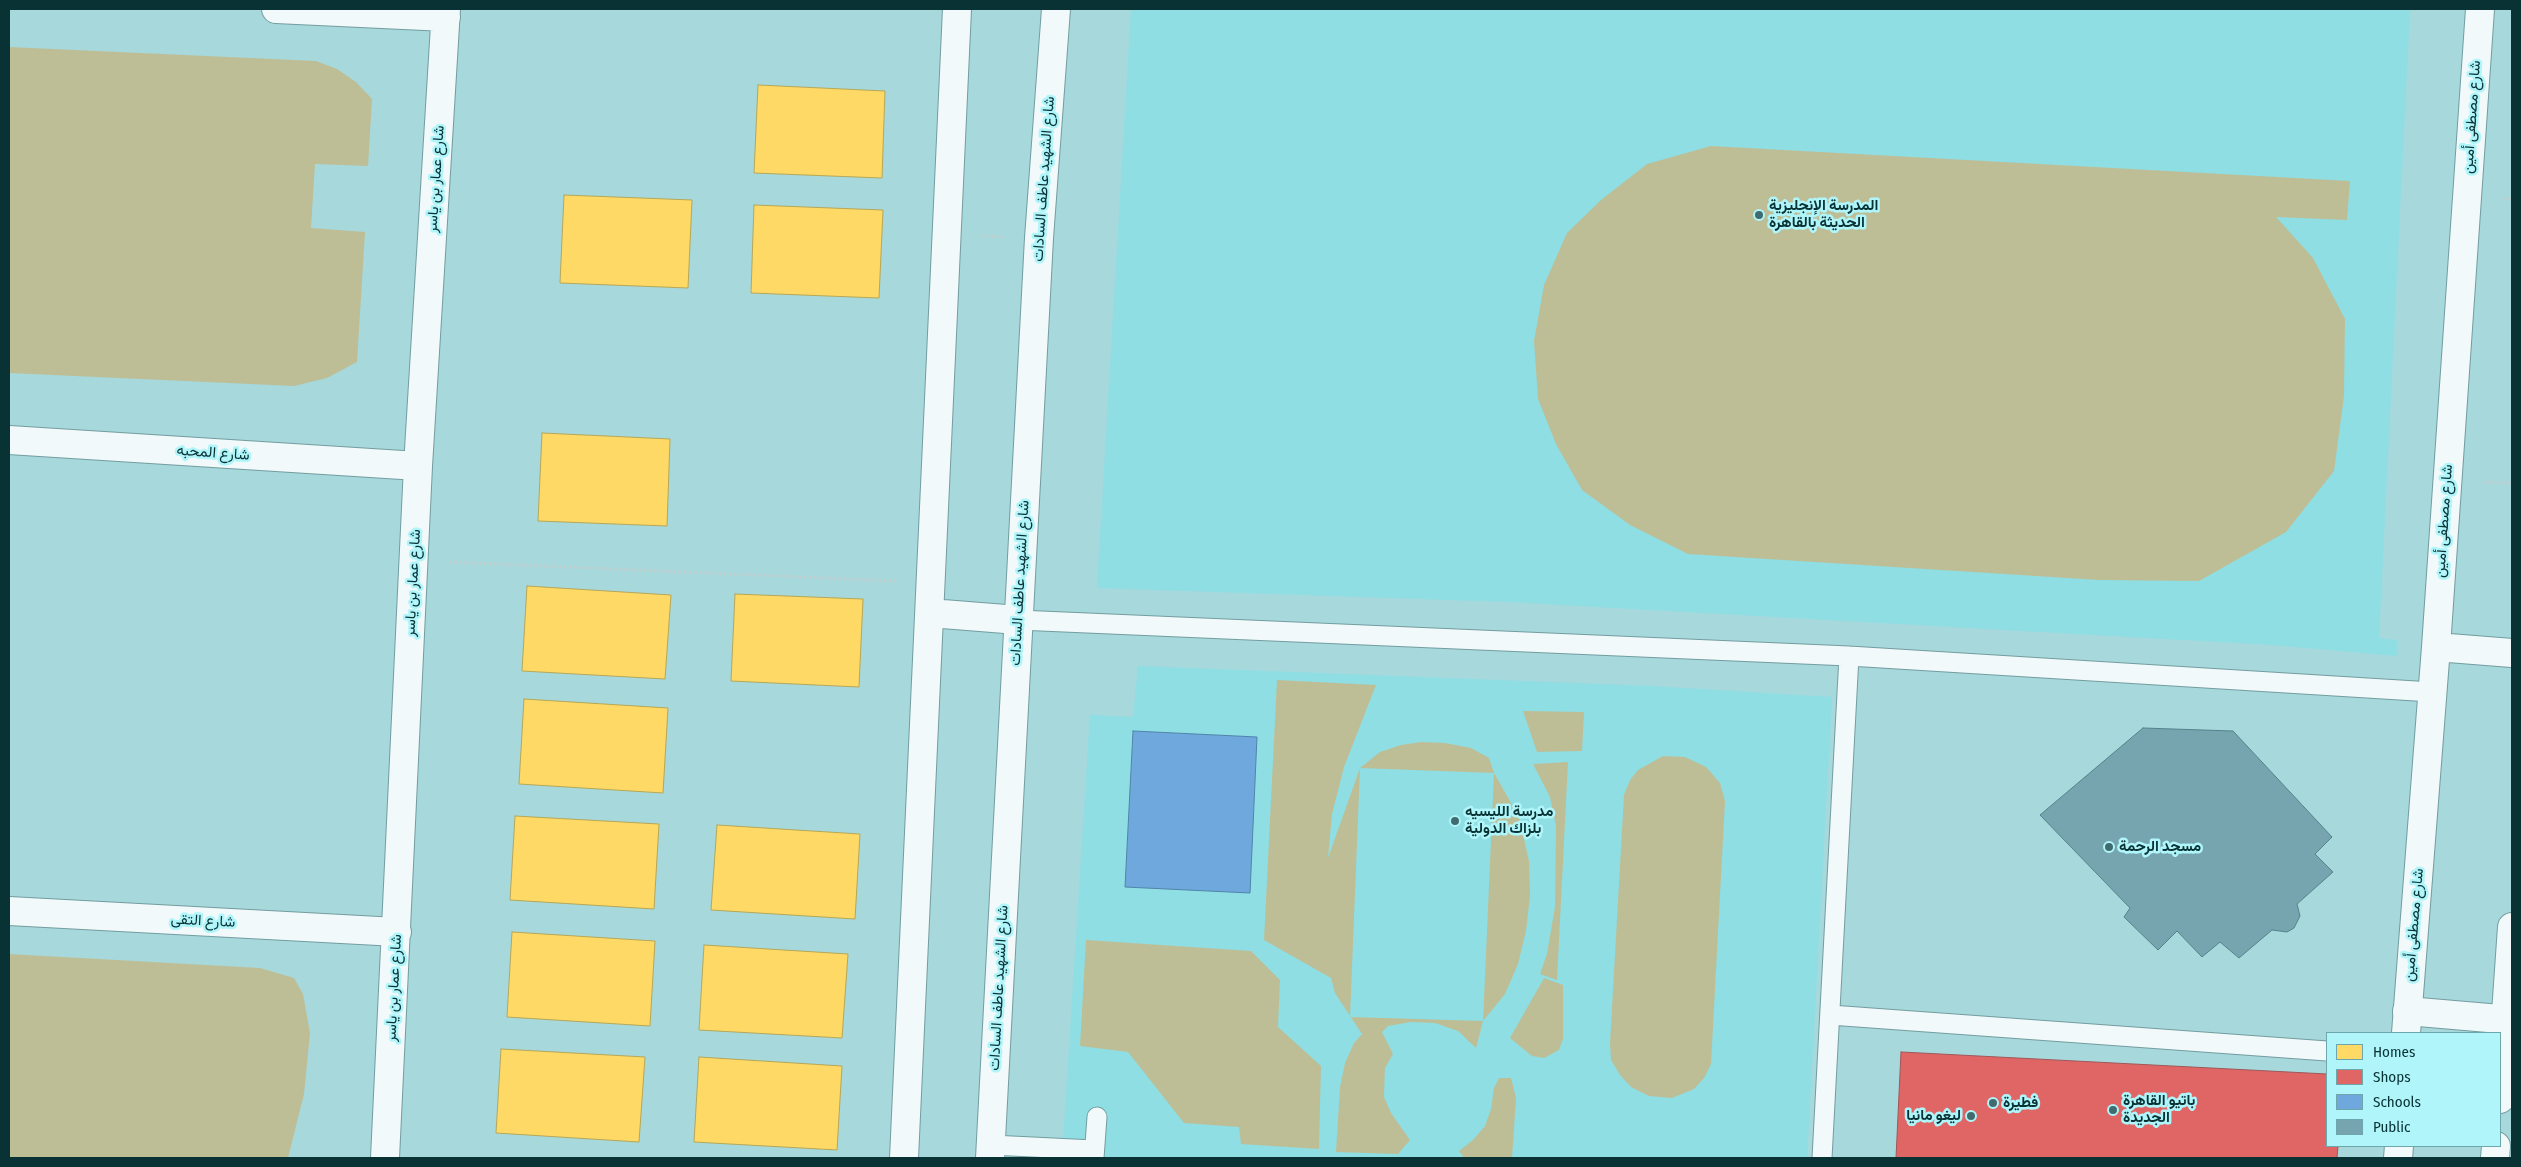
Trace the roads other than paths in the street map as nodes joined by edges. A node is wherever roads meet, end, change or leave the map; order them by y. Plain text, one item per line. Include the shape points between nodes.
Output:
1 (276, 9) edge
2 (957, 9) edge
3 (1056, 9) edge
4 (2480, 9) edge
5 (446, 13) edge
6 (9, 440) edge
7 (418, 466) junction
8 (930, 614) junction
9 (1018, 620) junction
10 (2436, 647) junction
11 (2512, 653) edge
12 (1849, 656) junction
13 (2432, 692) junction
14 (9, 911) edge
15 (2512, 927) edge
16 (397, 932) junction
17 (1830, 1015) junction
18 (2509, 1020) edge
19 (2406, 1022) edge
20 (2326, 1051) edge
21 (2501, 1090) edge
22 (1097, 1117) dead end
23 (991, 1151) edge
24 (1094, 1154) edge
25 (385, 1158) edge
26 (904, 1158) edge
27 (1822, 1158) edge

1 - 5 street
2 - 8 street
3 - 9 street, شارع الشهيد عاطف السادات via 1039,238
4 - 10 street, شارع مصطفى أمين
5 - 7 street, شارع عمار بن ياسر
6 - 7 street, شارع المحبه
7 - 16 street, شارع عمار بن ياسر
8 - 9 street
8 - 26 street
9 - 12 lane
9 - 23 street, شارع الشهيد عاطف السادات
10 - 11 street
10 - 13 street, شارع مصطفى أمين
12 - 13 lane
12 - 17 lane
13 - 19 street, شارع مصطفى أمين
14 - 16 street, شارع التقى
15 - 18 street
16 - 25 street, شارع عمار بن ياسر
17 - 20 lane
17 - 27 lane
18 - 19 street
18 - 21 street
22 - 24 lane
23 - 24 lane

